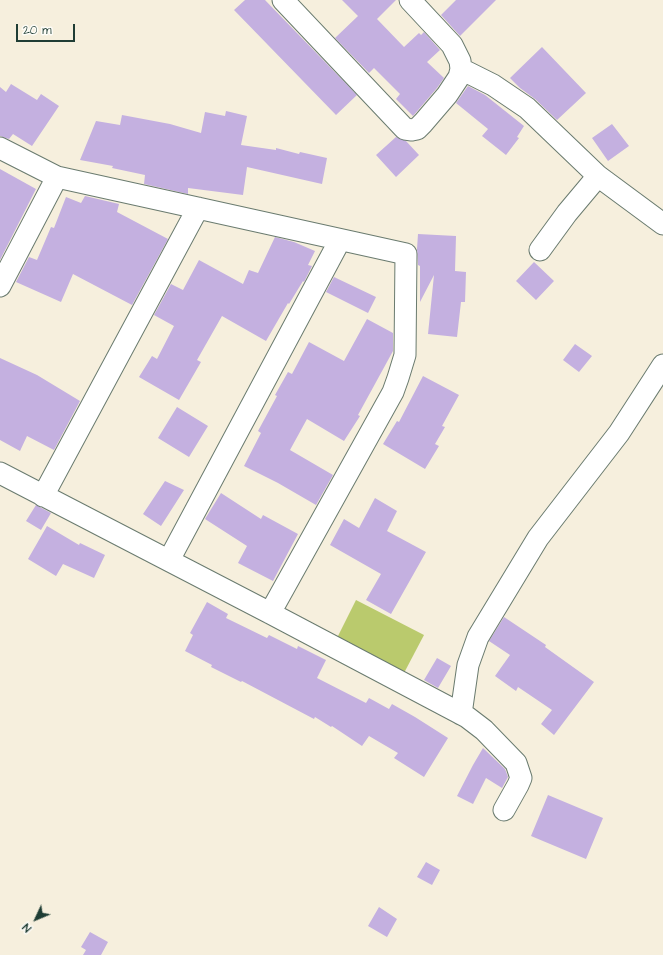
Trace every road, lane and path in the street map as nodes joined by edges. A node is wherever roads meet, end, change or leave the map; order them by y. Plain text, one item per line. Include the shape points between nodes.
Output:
1 (283, 0) edge
2 (410, 0) edge
3 (461, 69) junction
4 (0, 148) edge
5 (598, 176) junction
6 (57, 177) junction
7 (198, 208) junction
8 (663, 224) edge
9 (340, 240) junction
10 (540, 250) dead end
11 (1, 280) edge
12 (663, 365) edge
13 (0, 473) edge
14 (43, 496) junction
15 (169, 560) junction
16 (270, 612) junction
17 (461, 714) junction
18 (504, 810) dead end

1 - 3 street via 405,129 417,129 423,123 454,85
2 - 3 street via 452,45
3 - 5 street via 493,85 527,108
4 - 6 street
5 - 8 street
5 - 10 street
6 - 7 street
6 - 11 street
7 - 9 street
7 - 14 street
9 - 15 street
9 - 16 street via 406,254 405,355 393,392
12 - 17 street via 619,433 538,538 478,637 468,665
13 - 14 street
14 - 15 street
15 - 16 street
16 - 17 street
17 - 18 street via 484,730 516,764 521,778

